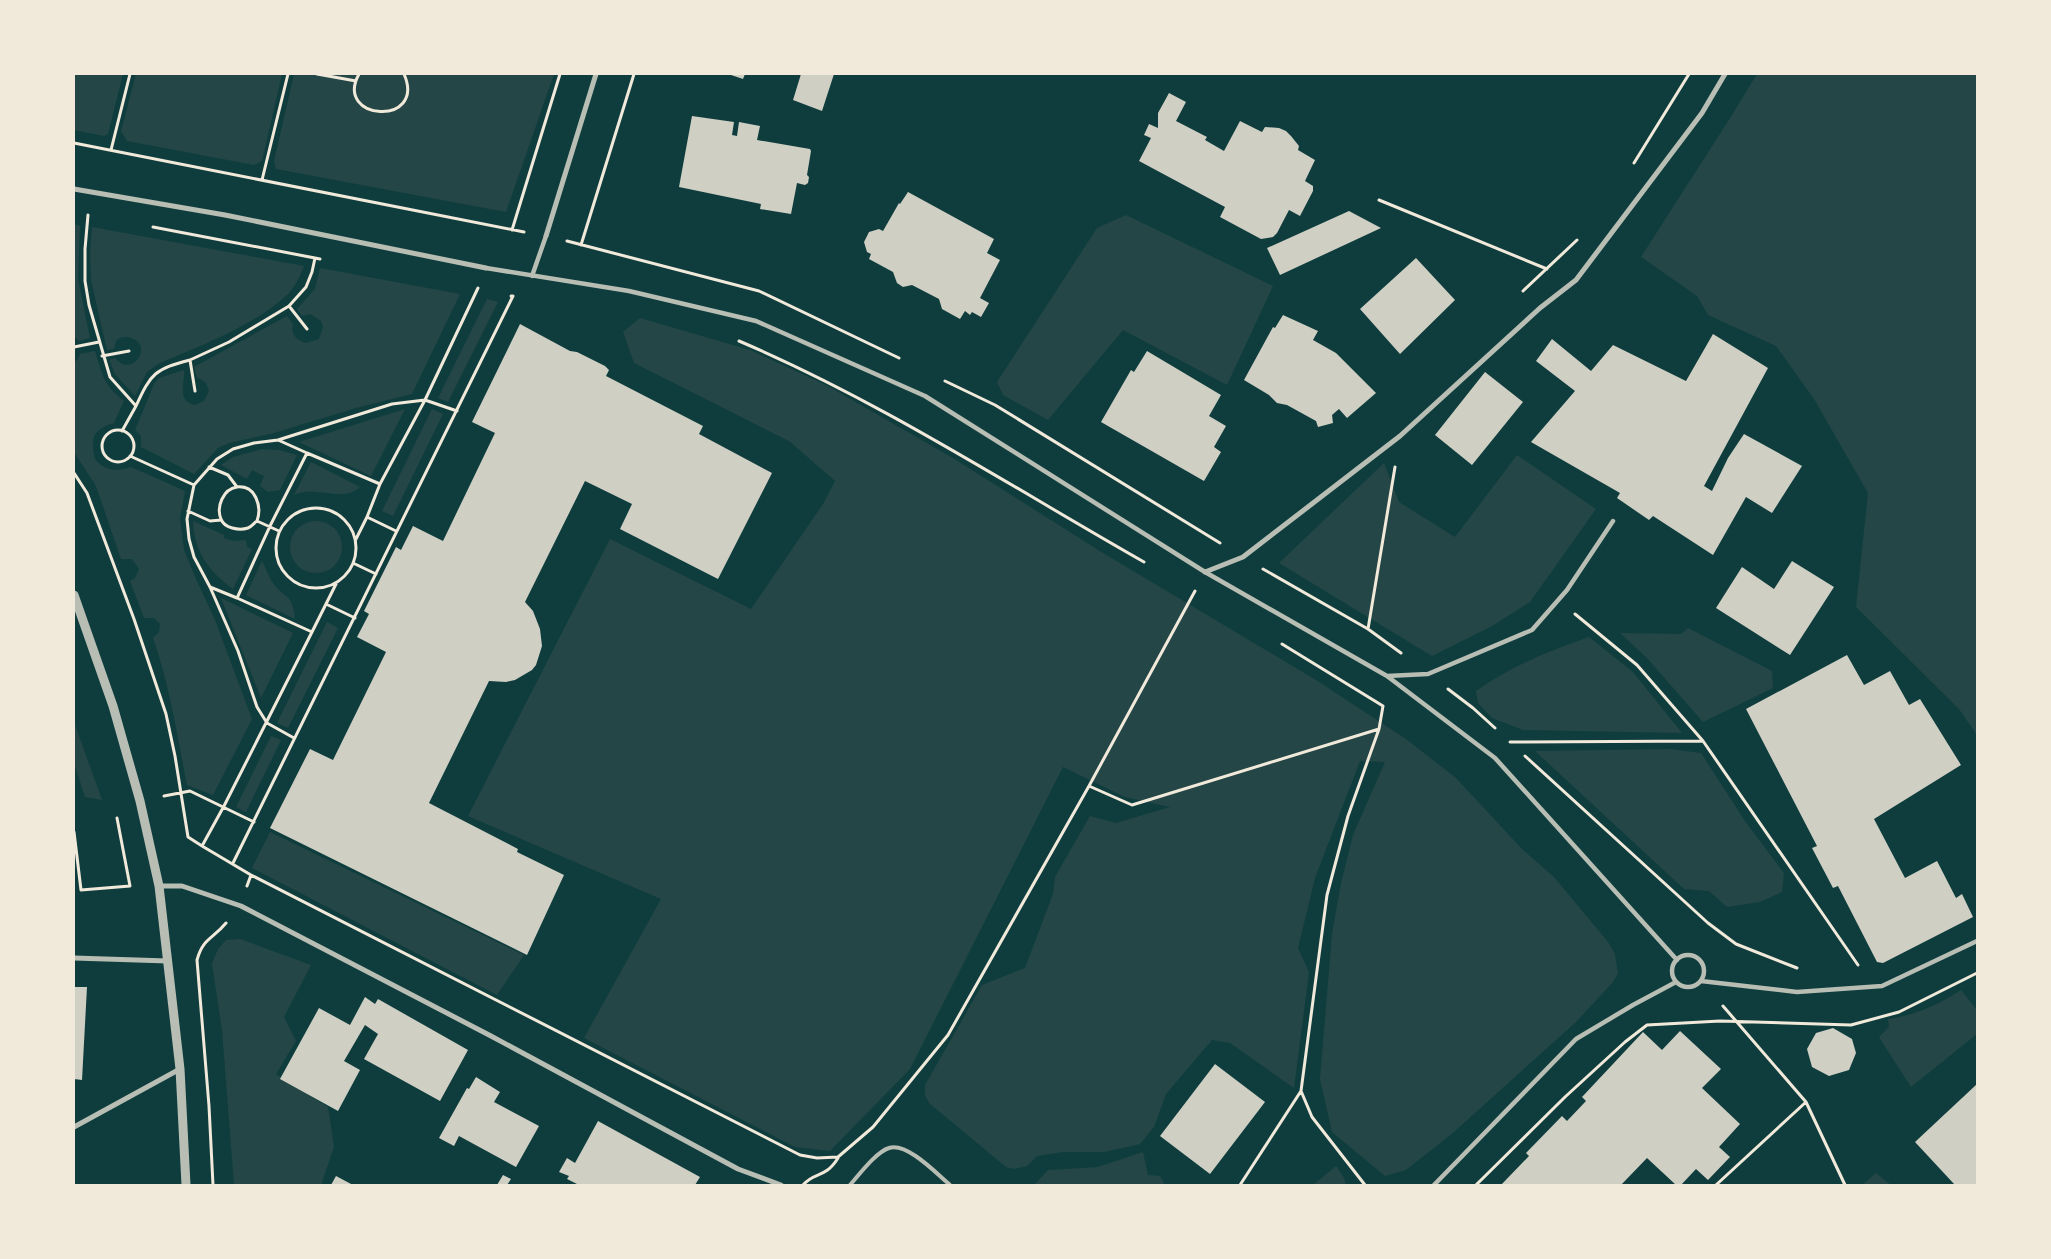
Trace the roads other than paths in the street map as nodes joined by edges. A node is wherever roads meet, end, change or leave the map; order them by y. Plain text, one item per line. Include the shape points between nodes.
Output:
1 (596, 74) edge
2 (1724, 74) edge
3 (74, 189) edge
4 (546, 236) joint
5 (486, 268) joint
6 (532, 276) junction
7 (1613, 521) dead end
8 (1206, 572) junction
9 (74, 595) edge
10 (1388, 676) junction
11 (159, 886) junction
12 (1977, 941) edge
13 (74, 958) edge
14 (1677, 960) junction
15 (168, 961) junction
16 (1701, 981) junction
17 (1676, 982) junction
18 (180, 1069) junction
19 (74, 1127) edge
20 (186, 1185) edge
21 (781, 1185) edge
22 (850, 1185) edge
23 (950, 1185) edge
24 (1434, 1185) edge

1 - 4 street
2 - 8 street via 1702,113 1576,280 1540,308 1400,436 1243,557
3 - 5 street via 225,215
4 - 6 street
5 - 6 street
6 - 8 street via 629,291 756,321 926,396
7 - 10 street via 1567,590 1532,630 1428,674
8 - 10 street
9 - 11 street via 113,706 140,801
10 - 14 street via 1495,758
11 - 15 street
11 - 21 street via 182,886 241,906 738,1170
12 - 16 street via 1882,986 1797,992
13 - 15 street
14 - 16 street via 1686,955 1698,960 1704,971
14 - 17 street via 1672,971
15 - 18 street
16 - 17 street via 1687,987
17 - 24 street via 1576,1039
18 - 19 street
18 - 20 street
22 - 23 lane via 880,1153 890,1147 903,1148

